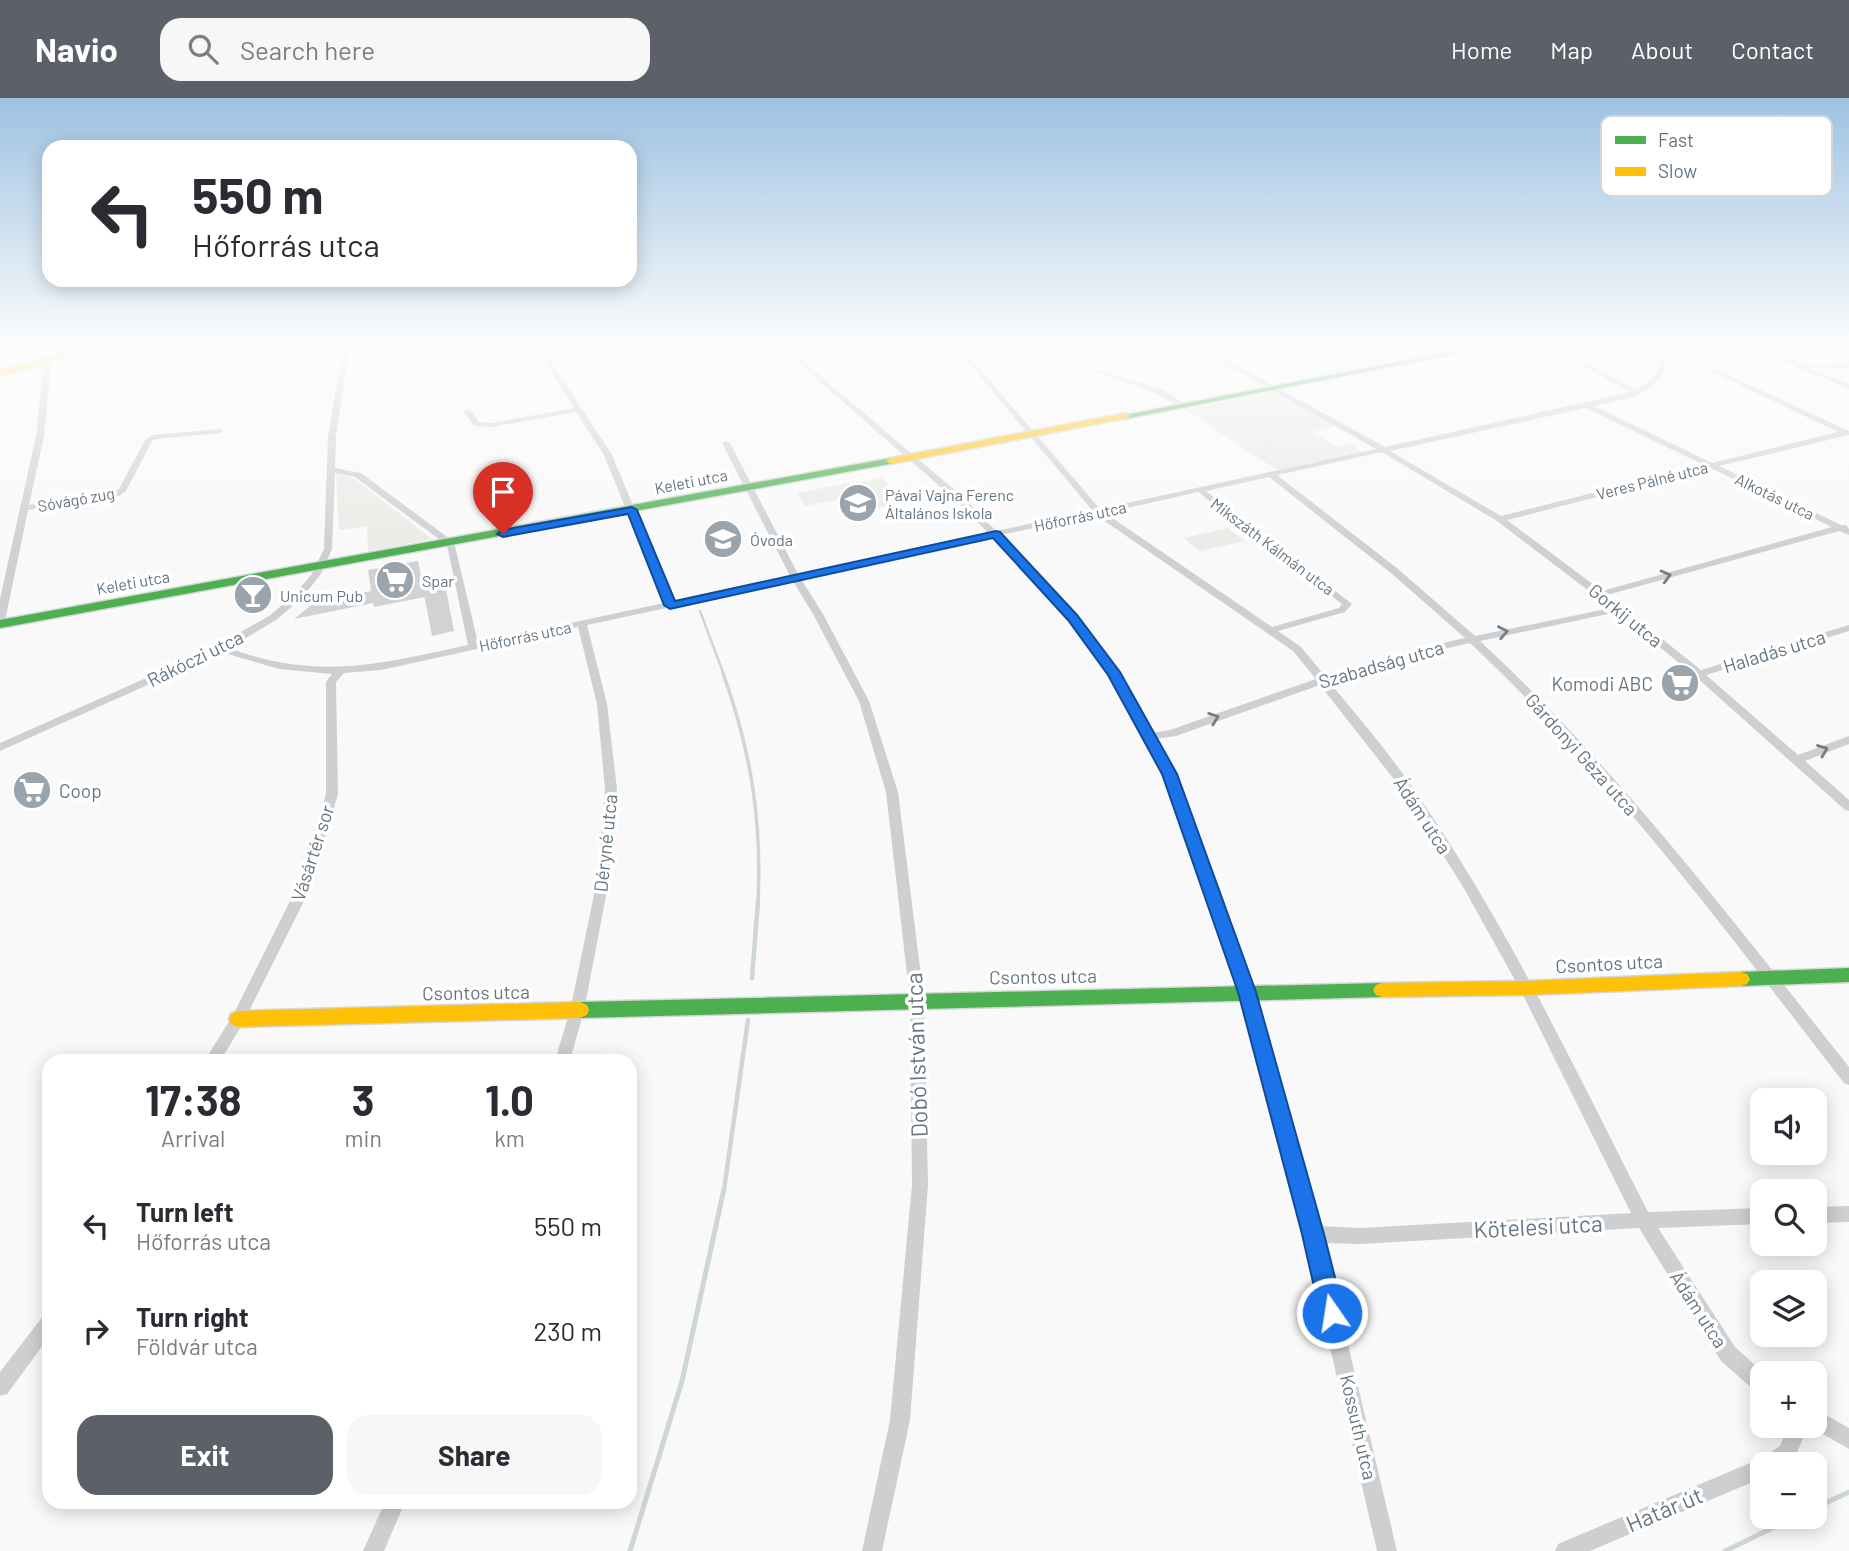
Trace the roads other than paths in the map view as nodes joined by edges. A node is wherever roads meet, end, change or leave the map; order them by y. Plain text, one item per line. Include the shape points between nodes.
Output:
1 (42, 416) edge
2 (335, 416) edge
3 (471, 416) edge
4 (541, 416) edge
5 (582, 416) edge
6 (862, 416) edge
7 (1015, 416) edge
8 (1119, 416) edge
9 (1323, 416) edge
10 (1543, 416) edge
11 (1609, 416) edge
12 (1810, 416) edge
13 (220, 431) dead end
14 (1029, 433) junction
15 (1847, 433) edge
16 (726, 443) dead end
17 (1384, 450) junction
18 (909, 456) junction
19 (1712, 465) junction
20 (331, 470) junction
21 (1271, 475) junction
22 (750, 487) junction
23 (1200, 490) junction
24 (26, 508) junction
25 (632, 510) junction
26 (1098, 512) junction
27 (1500, 519) junction
28 (1846, 528) edge
29 (996, 534) junction
30 (451, 544) junction
31 (322, 566) junction
32 (796, 578) junction
33 (1600, 594) junction
34 (670, 605) junction
35 (1619, 609) junction
36 (0, 623) edge
37 (582, 624) junction
38 (1849, 628) edge
39 (1272, 630) junction
40 (1471, 639) junction
41 (474, 647) junction
42 (219, 648) junction
43 (340, 671) junction
44 (1699, 674) junction
45 (1323, 680) junction
46 (1149, 737) junction
47 (1849, 740) edge
48 (0, 747) edge
49 (1797, 760) junction
50 (1849, 807) edge
51 (1849, 975) edge
52 (1769, 976) junction
53 (1527, 988) junction
54 (1247, 992) junction
55 (917, 1000) junction
56 (578, 1011) junction
57 (238, 1018) junction
58 (217, 1054) edge
59 (565, 1054) edge
60 (1849, 1078) edge
61 (1849, 1213) edge
62 (1827, 1214) edge
63 (1750, 1216) edge
64 (1643, 1220) junction
65 (1313, 1234) junction
66 (42, 1331) edge
67 (1750, 1373) edge
68 (0, 1387) edge
69 (1827, 1426) edge
70 (1849, 1439) edge
71 (1750, 1473) edge
72 (392, 1509) edge
73 (373, 1551) edge
74 (872, 1551) edge
75 (1387, 1551) edge
76 (1565, 1551) edge

1 - 24 street
2 - 20 street, Rákóczi utca
3 - 4 street via 477,424 492,425
5 - 25 street via 608,455
6 - 18 street, Kossuth utca
7 - 14 street, Ádám utca
8 - 14 street, Keleti utca
9 - 17 street, Gorkij utca
10 - 17 street, Hőforrás utca
11 - 19 street, Alkotás utca
12 - 15 street
13 - 24 street, Sóvágó zug via 149,440 122,491 116,494
14 - 18 street, Keleti utca
14 - 26 street, Ádám utca
15 - 19 street, Veres Pálné utca
16 - 22 street, Dobó István utca
17 - 21 street, Hőforrás utca
17 - 27 street, Gorkij utca
18 - 22 street, Keleti utca
18 - 29 street, Kossuth utca
19 - 27 street, Veres Pálné utca
19 - 28 street, Alkotás utca
20 - 30 street via 358,475
20 - 31 street, Rákóczi utca via 328,549
21 - 23 street, Hőforrás utca
21 - 40 street, Gárdonyi Géza utca via 1359,540
22 - 25 street, Keleti utca
22 - 32 street, Dobó István utca
23 - 26 street, Hőforrás utca
23 - 39 street, Mikszáth Kálmán utca via 1347,604 1342,610
24 - 36 street
25 - 30 street, Keleti utca
25 - 34 street
26 - 29 street, Hőforrás utca
26 - 39 street, Ádám utca
27 - 33 street, Gorkij utca
33 -> 28 street
29 - 32 street, Hőforrás utca
29 - 46 street, Kossuth utca via 1073,617 1115,675
30 - 31 street, Keleti utca
30 - 41 street
31 - 36 street, Keleti utca
31 - 42 street, Rákóczi utca via 283,609 236,642
32 - 34 street, Hőforrás utca
32 - 55 street, Dobó István utca via 864,701 883,757 892,792
33 - 35 street, Gorkij utca
34 - 37 street, Hőforrás utca
40 -> 35 street, Szabadság utca
35 - 44 street, Gorkij utca
37 - 41 street, Hőforrás utca
37 - 56 street, Déryné utca via 602,704 611,789 603,880
38 - 44 street, Haladás utca
39 - 45 street, Ádám utca via 1297,649
40 - 45 street, Szabadság utca
40 - 52 street, Gárdonyi Géza utca via 1624,798
41 - 43 street, Hőforrás utca
42 - 43 street, Hőforrás utca via 289,669
42 - 48 street, Rákóczi utca
43 - 57 street, Vásártér sor via 331,682 332,794 303,889
44 - 49 street, Gorkij utca
46 -> 45 street, Szabadság utca
45 - 53 street, Ádám utca via 1404,784 1467,881
46 - 54 street, Kossuth utca via 1169,774
49 -> 47 street
49 - 50 street, Gorkij utca
51 - 52 street, Csontos utca
52 - 53 street, Csontos utca
52 - 60 street, Gárdonyi Géza utca
53 - 54 street, Csontos utca
53 - 64 street, Ádám utca
54 - 55 street, Csontos utca
54 - 65 street, Kossuth utca
55 - 56 street, Csontos utca
55 - 74 street, Dobó István utca via 920,1185 913,1286 900,1420
56 - 57 street, Csontos utca
56 - 59 street, Déryné utca
57 - 58 street, Vásártér sor
61 - 62 street
63 - 64 street, Kötelesi utca
64 - 65 street, Kötelesi utca via 1361,1236
64 - 67 street, Ádám utca via 1728,1354
65 - 75 street, Kossuth utca
66 - 68 street
69 - 70 street
71 - 76 street, Határ út
72 - 73 street

